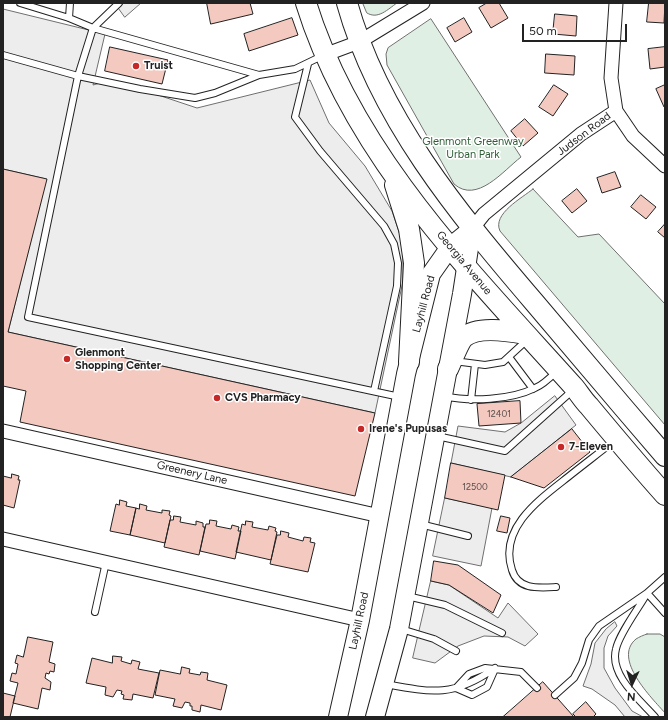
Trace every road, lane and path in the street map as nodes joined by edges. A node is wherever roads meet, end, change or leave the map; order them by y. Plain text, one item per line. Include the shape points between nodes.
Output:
1 (20, 3) edge
2 (70, 3) edge
3 (119, 3) edge
4 (306, 3) edge
5 (347, 3) edge
6 (424, 3) edge
7 (616, 3) edge
8 (69, 18) junction
9 (93, 28) junction
10 (359, 42) junction
11 (3, 55) edge
12 (316, 59) junction
13 (259, 75) junction
14 (78, 76) junction
15 (616, 111) junction
16 (665, 166) edge
17 (392, 174) junction
18 (472, 229) junction
19 (450, 247) junction
20 (466, 267) junction
21 (527, 336) junction
22 (509, 357) junction
23 (409, 362) junction
24 (450, 364) junction
25 (475, 364) junction
26 (558, 370) junction
27 (575, 388) junction
28 (533, 389) junction
29 (374, 391) junction
30 (442, 396) junction
31 (402, 397) junction
32 (471, 400) junction
33 (3, 431) edge
34 (435, 436) junction
35 (617, 439) junction
36 (665, 456) edge
37 (665, 495) edge
38 (380, 516) junction
39 (419, 524) junction
40 (468, 536) dead end
41 (3, 538) edge
42 (106, 562) junction
43 (665, 577) edge
44 (556, 587) dead end
45 (647, 593) junction
46 (406, 596) junction
47 (663, 605) edge
48 (95, 612) dead end
49 (665, 613) edge
50 (360, 620) junction
51 (399, 629) junction
52 (502, 633) dead end
53 (456, 651) dead end
54 (495, 668) junction
55 (385, 684) junction
56 (456, 688) junction
57 (537, 688) dead end
58 (555, 695) dead end
59 (338, 717) edge
60 (376, 717) edge
61 (655, 717) edge

1 - 8 lane
2 - 8 lane
3 - 9 lane
4 - 12 main road, Georgia Avenue
5 - 10 main road
6 - 10 street
7 - 15 street, Judson Road via 611,78
8 - 9 lane
9 - 13 lane
9 - 14 lane
10 - 12 street
10 - 18 main road via 395,116 416,151
11 - 14 lane
12 - 13 lane via 295,69
12 - 17 main road, Georgia Avenue
12 - 29 lane via 295,117 320,151 384,226 394,244 398,263 397,286
13 - 14 lane via 215,93 194,98 140,90
14 - 29 lane via 28,317
15 - 16 street via 633,136
15 - 18 street, Judson Road via 581,134 484,214
17 - 19 main road, Georgia Avenue
17 - 23 main road via 409,229 414,263
18 - 19 main road, Layhill Road
18 - 20 main road
18 - 36 main road
19 - 20 main road, Georgia Avenue
19 - 23 main road, Layhill Road via 431,274
20 - 21 main road, Georgia Avenue
20 - 24 main road
21 - 22 lane
21 - 24 main road via 490,330 476,332 464,338
21 - 26 main road, Georgia Avenue
22 - 25 lane via 503,362
22 - 28 lane
23 - 31 main road, Layhill Road
24 - 25 lane
24 - 30 main road
25 - 32 lane
26 - 27 main road, Georgia Avenue
26 - 28 lane
27 - 34 lane via 505,451
27 - 35 main road, Georgia Avenue
28 - 32 lane via 519,395
29 - 31 lane
30 - 32 lane
30 - 34 main road
31 - 38 main road, Layhill Road
33 - 38 street, Greenery Lane
34 - 39 main road
35 - 37 main road, Georgia Avenue
35 - 44 lane via 533,505 515,530 510,564 514,577 524,585 536,588
38 - 50 main road, Layhill Road
39 - 40 lane
39 - 46 main road
41 - 42 street
42 - 48 lane
42 - 50 street
43 - 45 lane
45 - 47 lane
45 - 58 lane via 599,626 589,640 574,678
45 - 61 lane via 616,649 615,660 623,680
46 - 51 main road
46 - 52 lane via 445,605
47 - 49 lane
50 - 59 main road, Layhill Road
51 - 53 lane via 434,639
51 - 55 main road
54 - 56 lane via 464,687
54 - 56 lane via 486,687 472,695
54 - 57 lane via 521,672
55 - 56 lane via 428,692 444,692
55 - 60 main road

